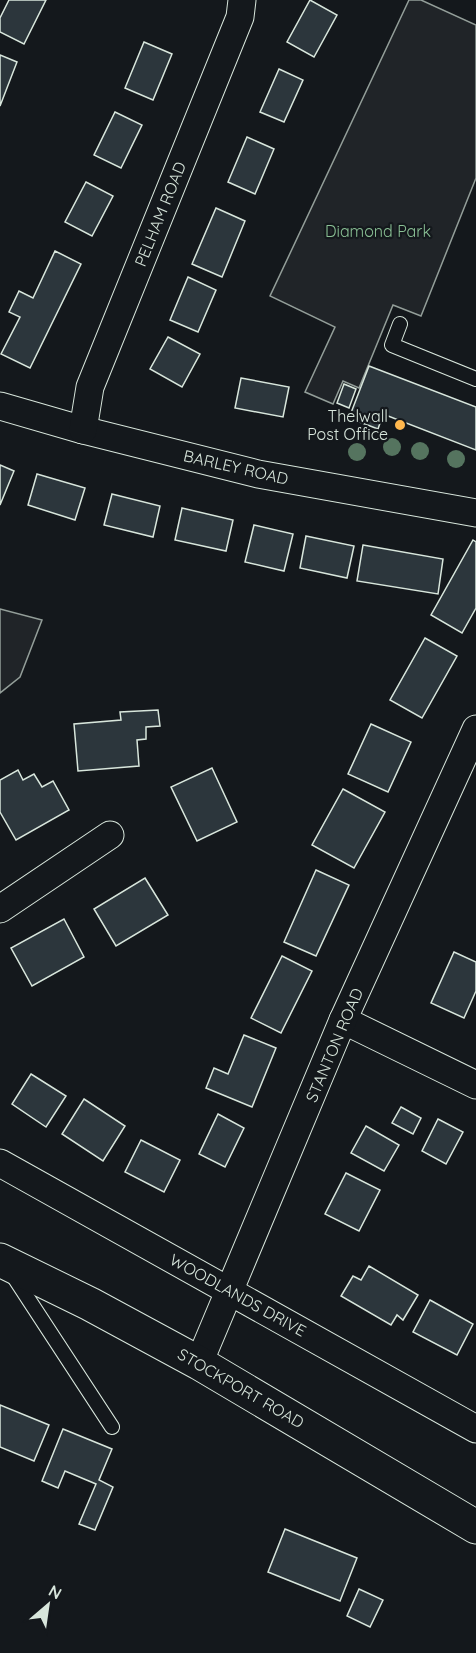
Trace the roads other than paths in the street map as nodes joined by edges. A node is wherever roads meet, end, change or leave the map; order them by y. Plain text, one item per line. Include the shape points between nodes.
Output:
1 (242, 0) edge
2 (400, 324) dead end
3 (476, 379) edge
4 (0, 406) edge
5 (82, 430) junction
6 (476, 513) edge
7 (476, 729) edge
8 (465, 784) edge
9 (110, 835) dead end
10 (0, 909) edge
11 (344, 1020) junction
12 (476, 1085) edge
13 (0, 1163) edge
14 (2, 1261) edge
15 (230, 1291) junction
16 (199, 1363) junction
17 (112, 1427) dead end
18 (476, 1429) edge
19 (476, 1527) edge

1 - 5 street, PELHAM ROAD via 240,16 90,387
2 - 3 lane via 392,345
4 - 5 street, BARLEY ROAD
5 - 6 street, BARLEY ROAD via 258,474
7 - 8 street, STANTON ROAD
8 - 11 street, STANTON ROAD
9 - 10 street
11 - 12 street
11 - 15 street, STANTON ROAD
13 - 15 street, WOODLANDS DRIVE
14 - 16 main road, STOCKPORT ROAD
14 - 17 lane
15 - 16 street, STANTON ROAD
15 - 18 street, WOODLANDS DRIVE
16 - 19 main road, STOCKPORT ROAD

